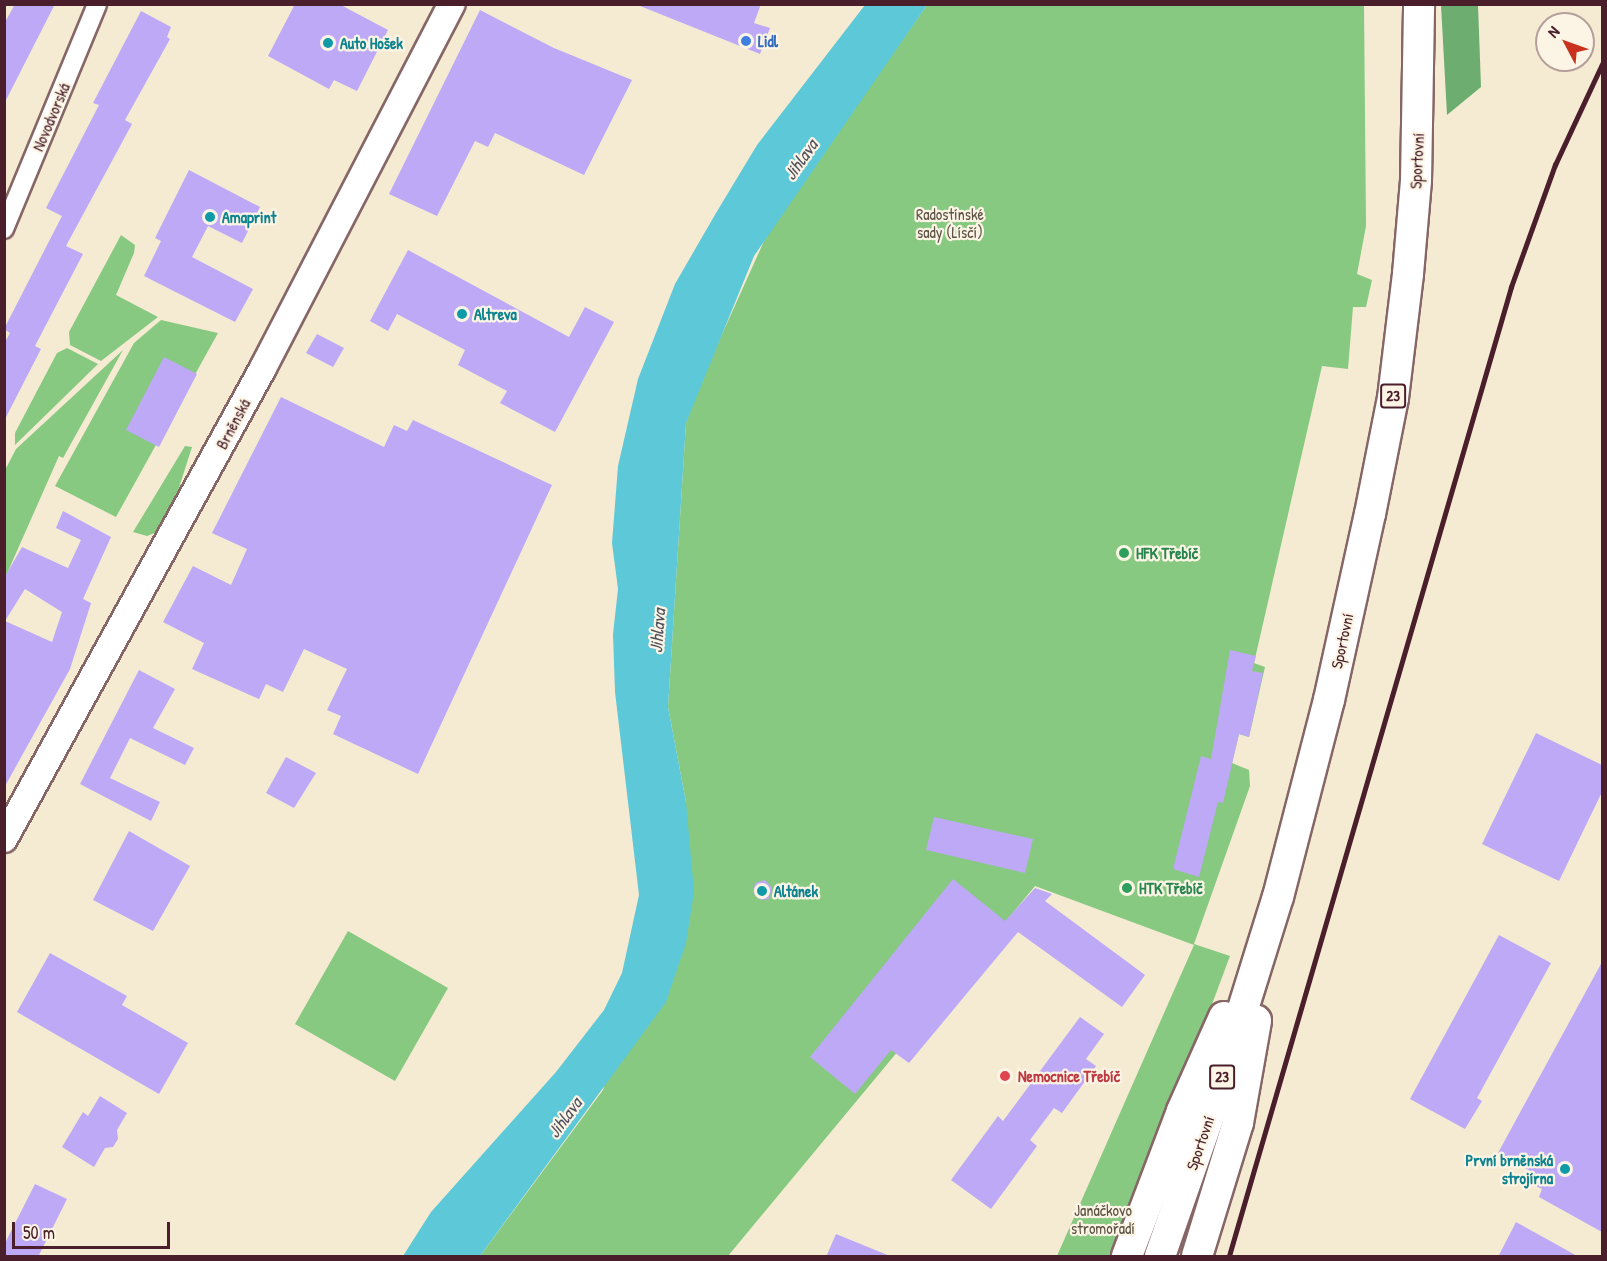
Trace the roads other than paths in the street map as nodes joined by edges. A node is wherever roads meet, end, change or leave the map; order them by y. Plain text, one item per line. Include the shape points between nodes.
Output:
1 (97, 4) edge
2 (452, 4) edge
3 (1419, 4) edge
4 (4, 229) edge
5 (4, 839) edge
6 (1278, 897) junction
7 (1127, 1257) edge
8 (1161, 1257) edge
9 (1197, 1257) edge

1 - 4 street, Novodvorská
2 - 5 street, Brněnská via 263,368
3 - 6 main road, Sportovní / 23 via 1416,181 1393,398 1329,700
6 - 7 main road via 1182,1111
6 - 8 main road, Sportovní / 23
6 - 9 main road via 1238,1123

